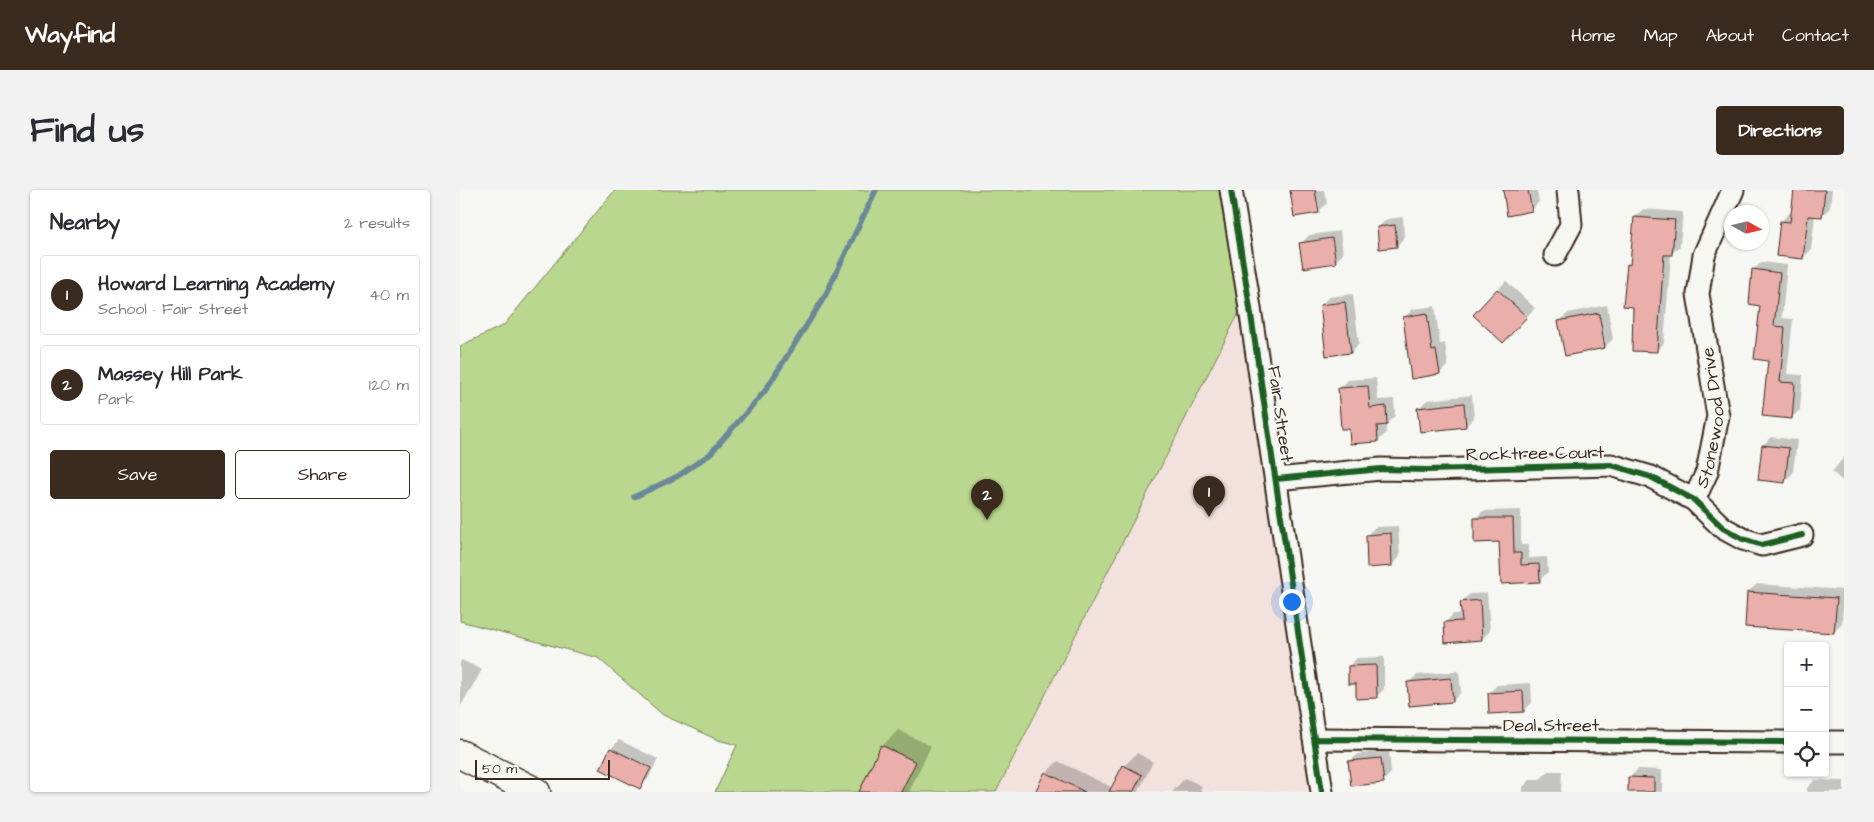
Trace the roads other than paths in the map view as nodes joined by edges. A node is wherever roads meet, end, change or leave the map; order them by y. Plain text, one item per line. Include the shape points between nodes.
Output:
1 (1231, 190) edge
2 (1568, 190) edge
3 (1733, 190) edge
4 (1555, 255) dead end
5 (1276, 479) junction
6 (1694, 500) junction
7 (1802, 535) dead end
8 (1314, 739) junction
9 (1784, 742) edge
10 (1829, 742) edge
11 (1844, 742) edge
12 (460, 754) edge
13 (536, 792) edge
14 (1322, 792) edge

1 - 5 street, Fair Street
2 - 4 street via 1572,225
3 - 6 street, Stonewood Drive via 1704,255 1698,294 1718,416 1707,472
5 - 6 street, Rocktree Court via 1381,469 1611,465 1651,477
5 - 8 street, Fair Street
6 - 7 street, Rocktree Court via 1723,528 1743,539 1762,545
8 - 9 street, Deal Street
8 - 14 street, Fair Street
10 - 11 street
12 - 13 street

